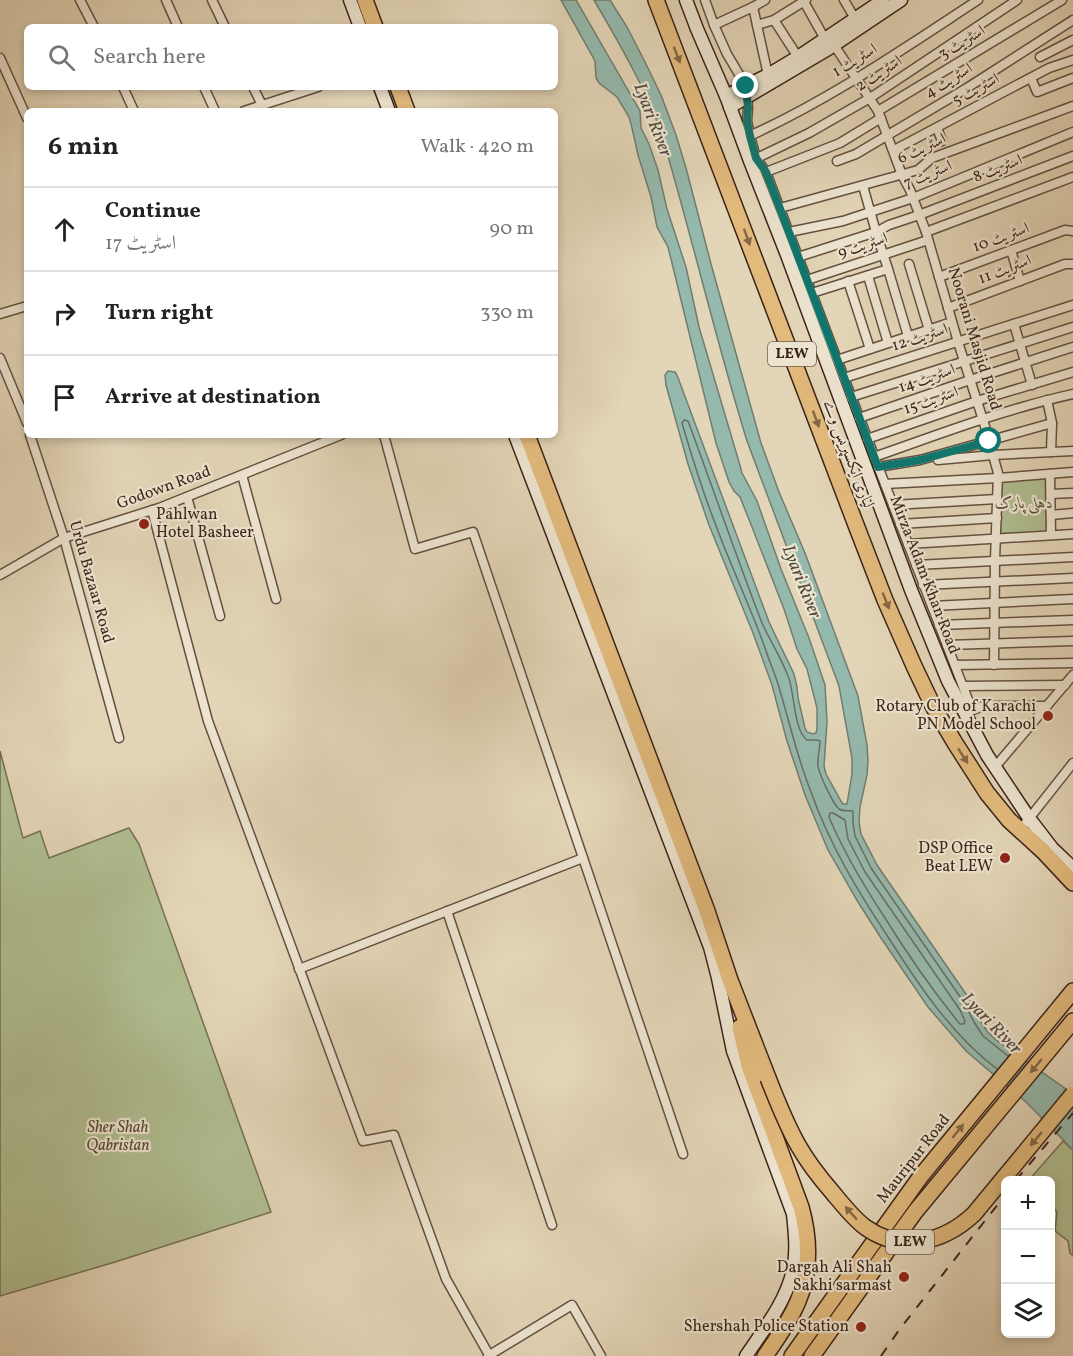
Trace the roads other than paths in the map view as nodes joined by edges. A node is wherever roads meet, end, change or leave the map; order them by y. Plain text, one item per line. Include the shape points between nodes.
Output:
1 (80, 0) edge
2 (166, 0) edge
3 (212, 0) edge
4 (350, 0) edge
5 (365, 0) edge
6 (656, 0) edge
7 (686, 0) edge
8 (705, 0) edge
9 (805, 0) edge
10 (843, 0) edge
11 (883, 0) edge
12 (902, 0) edge
13 (978, 0) edge
14 (1017, 0) edge
15 (1062, 0) edge
16 (758, 3) edge
17 (774, 20) junction
18 (1073, 20) edge
19 (858, 22) junction
20 (92, 24) edge
21 (177, 24) edge
22 (224, 24) edge
23 (359, 24) edge
24 (374, 24) edge
25 (714, 25) junction
26 (757, 25) junction
27 (1073, 40) edge
28 (830, 42) junction
29 (798, 57) junction
30 (1040, 57) dead end
31 (0, 58) edge
32 (1073, 60) edge
33 (768, 75) junction
34 (1030, 78) junction
35 (1073, 78) edge
36 (857, 79) junction
37 (124, 90) edge
38 (205, 90) edge
39 (254, 90) edge
40 (309, 90) edge
41 (381, 90) edge
42 (399, 90) edge
43 (747, 91) junction
44 (870, 98) junction
45 (728, 101) junction
46 (262, 105) junction
47 (1073, 106) edge
48 (134, 108) edge
49 (214, 108) edge
50 (253, 108) edge
51 (388, 108) edge
52 (405, 108) edge
53 (24, 111) edge
54 (879, 115) junction
55 (937, 128) junction
56 (1073, 132) edge
57 (887, 134) junction
58 (746, 138) junction
59 (942, 141) dead end
60 (894, 150) junction
61 (1073, 156) edge
62 (753, 160) junction
63 (837, 161) dead end
64 (766, 172) junction
65 (902, 175) junction
66 (1073, 177) edge
67 (863, 186) junction
68 (913, 198) junction
69 (780, 207) junction
70 (870, 212) junction
71 (919, 215) junction
72 (1073, 231) edge
73 (789, 232) junction
74 (876, 232) junction
75 (927, 236) junction
76 (1011, 250) junction
77 (883, 255) junction
78 (798, 257) junction
79 (909, 264) dead end
80 (1073, 264) edge
81 (888, 269) junction
82 (868, 276) junction
83 (939, 276) junction
84 (807, 280) junction
85 (848, 281) junction
86 (1020, 281) junction
87 (812, 293) junction
88 (1073, 305) edge
89 (24, 307) edge
90 (948, 308) junction
91 (0, 314) edge
92 (952, 322) junction
93 (1014, 324) junction
94 (1073, 327) edge
95 (930, 330) junction
96 (908, 336) junction
97 (958, 342) junction
98 (888, 343) junction
99 (1020, 343) junction
100 (1073, 347) edge
101 (870, 349) junction
102 (0, 358) edge
103 (837, 360) junction
104 (963, 360) junction
105 (1025, 362) junction
106 (1073, 372) edge
107 (844, 378) junction
108 (970, 380) junction
109 (1032, 385) junction
110 (1073, 394) edge
111 (851, 397) junction
112 (1047, 400) junction
113 (977, 401) junction
114 (24, 416) edge
115 (859, 418) junction
116 (983, 420) junction
117 (1052, 423) junction
118 (31, 438) edge
119 (334, 438) edge
120 (385, 438) edge
121 (516, 438) edge
122 (528, 438) edge
123 (867, 439) junction
124 (989, 441) junction
125 (1073, 451) edge
126 (1051, 452) junction
127 (993, 455) junction
128 (938, 456) junction
129 (874, 457) junction
130 (878, 467) junction
131 (1073, 472) edge
132 (1050, 474) junction
133 (242, 475) junction
134 (998, 478) junction
135 (885, 484) junction
136 (1073, 493) edge
137 (1051, 494) junction
138 (187, 497) junction
139 (997, 499) junction
140 (893, 505) junction
141 (152, 510) junction
142 (1073, 513) edge
143 (1051, 515) junction
144 (997, 518) junction
145 (900, 524) junction
146 (1073, 534) edge
147 (1051, 535) junction
148 (64, 538) junction
149 (996, 538) junction
150 (908, 544) junction
151 (1073, 557) edge
152 (995, 561) junction
153 (916, 565) junction
154 (0, 575) edge
155 (1073, 578) edge
156 (995, 580) junction
157 (923, 585) junction
158 (276, 598) dead end
159 (1073, 599) edge
160 (994, 603) junction
161 (932, 606) junction
162 (220, 616) dead end
163 (1073, 620) edge
164 (994, 623) junction
165 (939, 625) junction
166 (1073, 641) edge
167 (994, 643) junction
168 (947, 645) junction
169 (1073, 663) edge
170 (955, 665) junction
171 (994, 665) junction
172 (1073, 675) edge
173 (1065, 685) junction
174 (963, 686) junction
175 (1047, 706) junction
176 (968, 711) junction
177 (118, 738) dead end
178 (1073, 764) edge
179 (995, 767) junction
180 (1024, 824) junction
181 (584, 858) junction
182 (1071, 863) edge
183 (1073, 882) edge
184 (447, 911) junction
185 (299, 969) junction
186 (730, 980) junction
187 (1073, 991) edge
188 (1073, 1021) edge
189 (1073, 1094) edge
190 (683, 1154) dead end
191 (552, 1225) dead end
192 (488, 1356) edge
193 (601, 1356) edge
194 (746, 1356) edge
195 (765, 1356) edge
196 (792, 1356) edge
197 (812, 1356) edge

1 - 20 street
2 - 21 street
3 - 22 street
4 - 23 main road
5 - 24 highway
6 -> 180 highway, لیاری ایکسپریس وے / LEW via 904,645 954,742 1008,820
7 - 45 main road, Mirza Adam Khan Road
8 - 25 street
9 - 17 street
9 - 28 street, Noorani Masjid Road
10 - 19 street
11 - 19 main road
12 - 19 main road
13 - 36 street, اسٹریٹ 1
14 - 44 street, اسٹریٹ 2
15 - 54 street, اسٹریٹ 3
16 - 25 street
16 - 26 street
17 - 26 street
17 - 29 street
18 - 57 street, اسٹریٹ 4 via 968,88
19 - 28 main road
25 - 43 street
26 - 33 street
27 - 30 street
28 - 29 main road
28 - 36 street, Noorani Masjid Road
28 - 43 main road
29 - 33 main road
31 - 53 street
32 - 34 street, اسٹریٹ 5
33 - 43 main road
34 - 35 street via 1037,92
34 - 55 street, اسٹریٹ 5
36 - 44 street, Noorani Masjid Road
36 - 58 street, اسٹریٹ 1
37 - 48 street
38 - 49 street
39 - 46 street
40 - 46 street
41 - 51 main road
42 - 52 highway
43 - 45 main road
43 - 58 street
44 - 54 street, Noorani Masjid Road
44 - 62 street, اسٹریٹ 2
45 - 58 main road, Mirza Adam Khan Road
46 - 50 street
47 - 65 street, اسٹریٹ 6 via 932,158 918,170
54 - 57 street, Noorani Masjid Road
54 - 64 street, اسٹریٹ 3 via 840,143
55 - 59 street
55 - 60 street, اسٹریٹ 5
56 - 68 street, اسٹریٹ 7
57 - 60 street, Noorani Masjid Road
57 - 63 street, اسٹریٹ 4
58 - 62 main road, Mirza Adam Khan Road
60 - 65 street, Noorani Masjid Road
61 - 71 street, اسٹریٹ 8
62 - 64 street
62 - 176 main road, Mirza Adam Khan Road via 911,590 948,681
64 - 69 street
65 - 67 street, اسٹریٹ 6
65 - 68 street, Noorani Masjid Road
66 - 75 street, اسٹریٹ 9
67 - 69 street, اسٹریٹ 6
67 - 70 street
68 - 70 street, اسٹریٹ 7
68 - 71 street, Noorani Masjid Road
69 - 73 street
70 - 73 street, اسٹریٹ 7
70 - 74 street
71 - 74 street, اسٹریٹ 8
71 - 75 street, Noorani Masjid Road
72 - 76 street, اسٹریٹ 10 via 1065,230
73 - 78 street
74 - 77 street
74 - 78 street, اسٹریٹ 8
75 - 77 street, اسٹریٹ 9
75 - 83 street, Noorani Masjid Road
76 - 83 street, اسٹریٹ 10
76 - 86 street
77 - 81 street
77 - 84 street, اسٹریٹ 9
78 - 84 street
79 - 95 street
80 - 86 street, اسٹریٹ 11
81 - 82 street
81 - 96 street
82 - 85 street
82 - 98 street
83 - 90 street, Noorani Masjid Road
84 - 87 street
85 - 87 street
85 - 101 street
86 - 90 street, اسٹریٹ 11
87 - 103 street
88 - 93 street, اسٹریٹ 12
89 - 91 street
90 - 92 street, Noorani Masjid Road
92 - 95 street
92 - 97 street, Noorani Masjid Road
93 - 97 street, اسٹریٹ 12
93 - 99 street
94 - 99 street
95 - 96 street
96 - 98 street
97 - 104 street, Noorani Masjid Road
97 - 107 street, اسٹریٹ 12
98 - 101 street
99 - 104 street
99 - 105 street
100 - 105 street, اسٹریٹ 14
101 - 103 street
102 - 114 street
103 - 107 street
104 - 108 street, Noorani Masjid Road
104 - 111 street
105 - 108 street, اسٹریٹ 14
105 - 109 street
106 - 109 street, اسٹریٹ 15
107 - 111 street
108 - 113 street, Noorani Masjid Road
108 - 115 street, اسٹریٹ 14
109 - 113 street, اسٹریٹ 15
110 - 112 street
111 - 115 street
112 - 116 street
112 - 117 street
113 - 116 street, Noorani Masjid Road
113 - 123 street, اسٹریٹ 15
115 - 123 street
116 - 124 street, Noorani Masjid Road
116 - 129 street
117 - 124 street
117 - 126 street
118 - 148 street, Urdu Bazaar Road
119 - 133 street, Godown Road
120 - 181 street via 415,549 473,532
121 - 194 main road via 710,947 733,1051 793,1214 794,1268 776,1309
122 - 186 highway, LEW
123 - 129 street
124 - 127 street, Noorani Masjid Road
124 - 128 street
125 - 126 street
126 - 127 street
127 - 128 street via 938,460
127 - 134 street, Noorani Masjid Road
128 - 130 street
129 - 130 street
130 - 135 street
131 - 132 street
132 - 134 street
132 - 137 street
133 - 138 street, Godown Road
133 - 158 street
134 - 135 street
134 - 139 street, Noorani Masjid Road
135 - 140 street
136 - 137 street
137 - 143 street
138 - 141 street, Godown Road
138 - 162 street
139 - 140 street
139 - 144 street, Noorani Masjid Road
140 - 145 street
141 - 148 street, Godown Road
141 - 185 street via 208,721
142 - 143 street
143 - 147 street
144 - 145 street
144 - 149 street, Noorani Masjid Road
145 - 150 street
146 - 147 street
147 - 149 street
148 - 154 street, Godown Road
148 - 177 street, Urdu Bazaar Road
149 - 150 street
149 - 152 street, Noorani Masjid Road
150 - 153 street
151 - 152 street
152 - 153 street
152 - 156 street, Noorani Masjid Road
153 - 157 street
155 - 156 street
156 - 157 street
156 - 160 street, Noorani Masjid Road
157 - 161 street
159 - 160 street
160 - 161 street
160 - 164 street, Noorani Masjid Road
161 - 165 street
163 - 164 street
164 - 165 street
164 - 167 street, Noorani Masjid Road
165 - 168 street
166 - 167 street
167 - 168 street
167 - 171 street, Noorani Masjid Road
168 - 170 street
169 - 171 street
170 - 171 street
170 - 174 street
172 - 173 street
173 - 174 street
173 - 175 street
174 - 176 street
175 - 176 street via 983,706
175 - 179 street
176 - 179 main road, Mirza Adam Khan Road
178 - 180 street
179 - 180 main road, Mirza Adam Khan Road
180 - 182 main road, Mirza Adam Khan Road
180 - 183 highway, لیاری ایکسپریس وے / LEW
181 - 184 street
181 - 190 street
184 - 185 street
184 - 191 street
185 - 192 street via 363,1141 394,1135 446,1278
189 -> 186 highway, LEW, bridge via 964,1224 935,1239 916,1242 878,1234 856,1219 798,1145
186 - 195 highway, LEW via 749,1066 801,1207 808,1246 802,1289 793,1312
196 -> 187 highway, Mauripur Road via 921,1176
188 -> 197 highway, Mauripur Road via 915,1212
192 - 193 street via 572,1305

